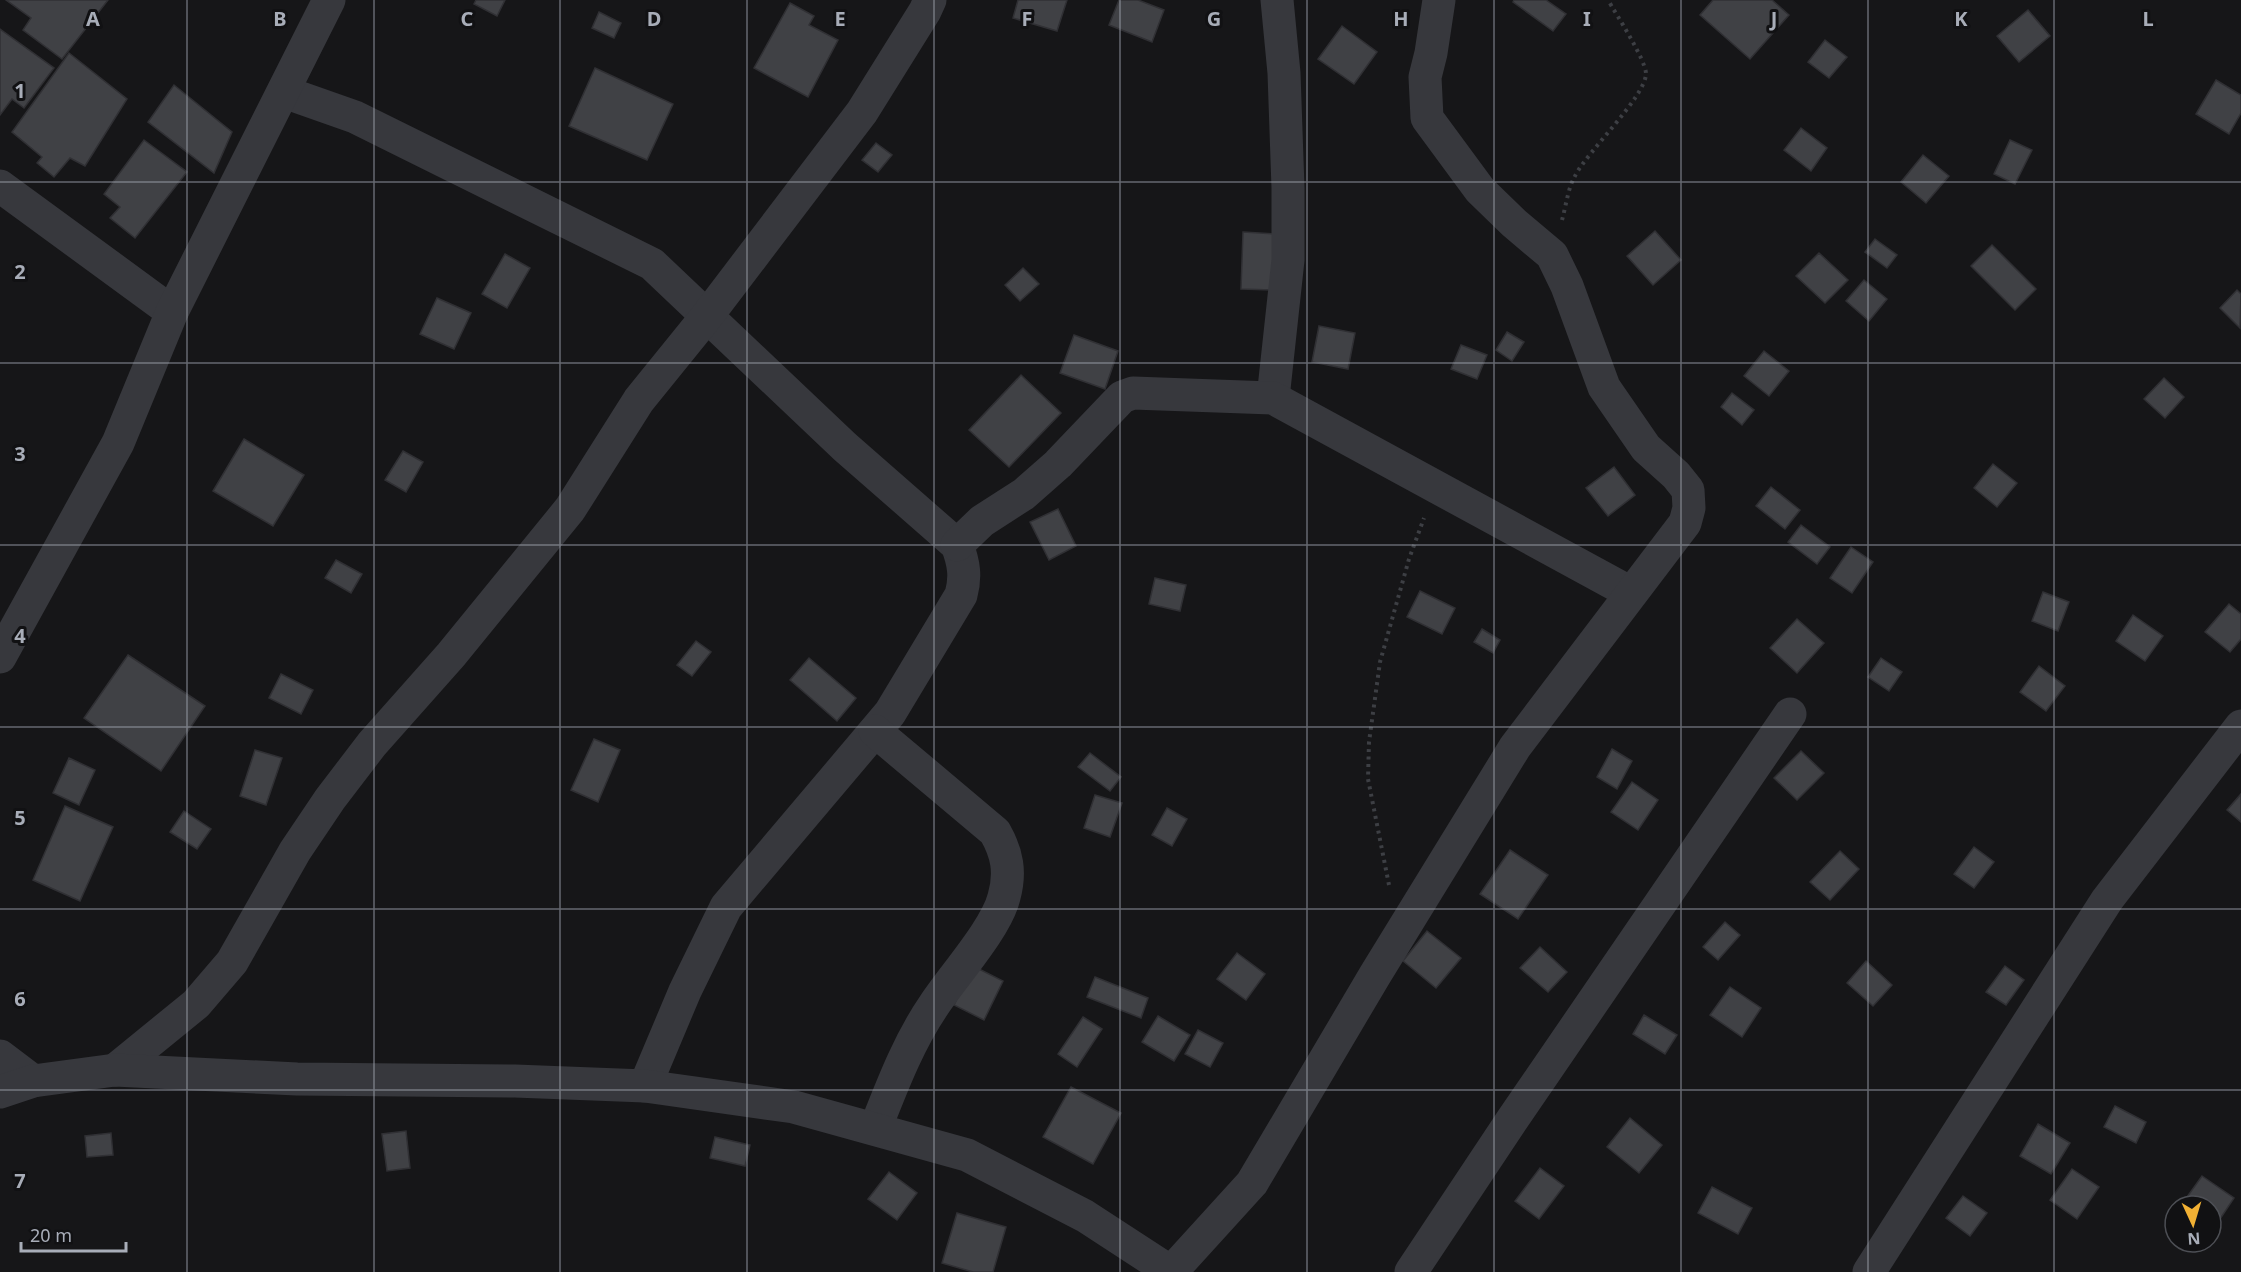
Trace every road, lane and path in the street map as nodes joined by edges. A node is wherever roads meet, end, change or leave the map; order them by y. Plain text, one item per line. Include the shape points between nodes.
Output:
1 (329, 0) edge
2 (1277, 0) edge
3 (1439, 0) edge
4 (1608, 0) edge
5 (919, 4) edge
6 (284, 92) junction
7 (0, 186) edge
8 (1552, 255) junction
9 (172, 312) junction
10 (707, 316) junction
11 (1273, 398) junction
12 (1438, 489) junction
13 (957, 545) junction
14 (1631, 593) junction
15 (0, 657) edge
16 (1790, 714) dead end
17 (2241, 726) edge
18 (875, 731) junction
19 (1387, 896) dead end
20 (0, 1056) edge
21 (115, 1070) junction
22 (33, 1081) junction
23 (645, 1086) junction
24 (0, 1092) edge
25 (875, 1129) junction
26 (1150, 1267) edge
27 (1411, 1272) edge
28 (1869, 1272) edge

1 - 6 street
2 - 11 street via 1284,73 1288,260
3 - 8 street via 1425,77 1427,118 1480,190
4 - 8 path via 1646,74 1626,110 1575,176
5 - 10 street via 862,112
6 - 9 street
6 - 10 street via 355,117 652,264
7 - 9 street
8 - 14 street via 1604,387 1646,448 1688,490 1686,523
9 - 15 street via 118,443
10 - 13 street via 845,447
10 - 21 street via 639,400 570,509 330,799 295,851 232,963 196,1004
11 - 12 street
11 - 13 street via 1133,393 1122,397 1058,464 1024,494 982,521
12 - 14 street
12 - 19 path via 1422,522 1395,606 1380,662 1369,742 1368,779 1389,885
13 - 18 street via 965,580 961,595 890,713
14 - 26 street via 1515,747 1252,1183 1171,1272
16 - 27 street
17 - 28 street via 2107,900
18 - 23 street via 726,907
18 - 25 street via 995,832 1005,850 1008,871 1004,898 993,923 933,1006 901,1062
20 - 22 street
21 - 22 street
21 - 23 street via 297,1079
22 - 24 street
23 - 25 street via 794,1107
25 - 26 street via 967,1155 1085,1216

